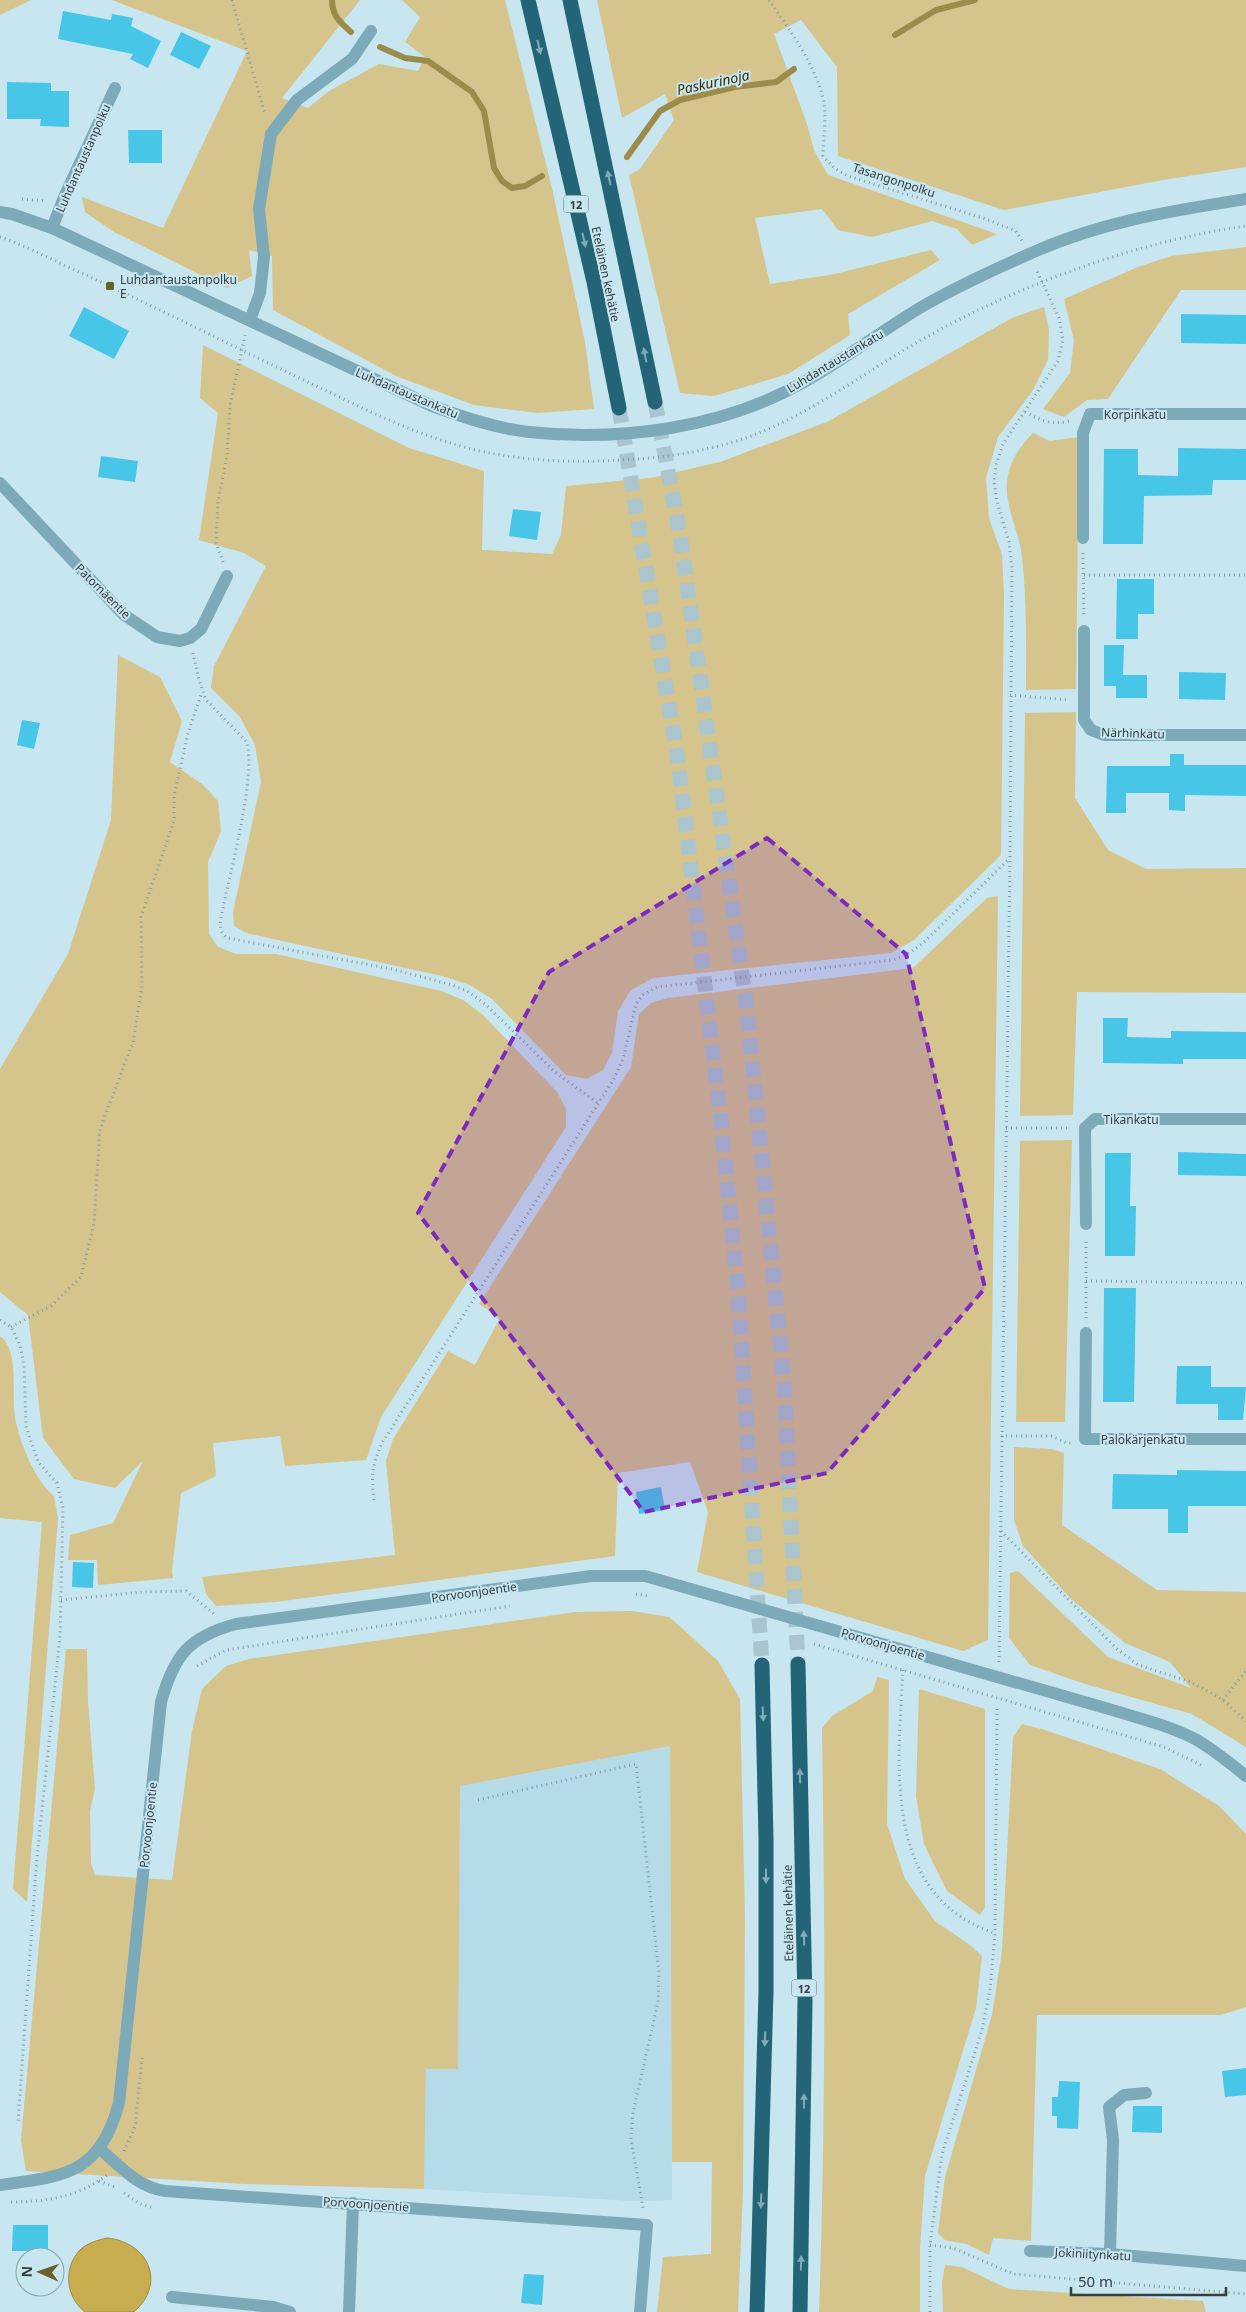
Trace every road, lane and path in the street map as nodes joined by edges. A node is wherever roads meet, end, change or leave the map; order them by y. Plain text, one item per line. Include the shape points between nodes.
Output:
1 (232, 0) edge
2 (528, 0) edge
3 (570, 0) edge
4 (769, 0) edge
5 (371, 31) dead end
6 (115, 88) dead end
7 (271, 134) junction
8 (1246, 199) edge
9 (0, 212) edge
10 (1246, 226) edge
11 (52, 228) junction
12 (0, 237) edge
13 (1132, 251) dead end
14 (1028, 254) junction
15 (250, 320) junction
16 (207, 334) dead end
17 (655, 402) tunnel mouth
18 (619, 408) tunnel mouth
19 (1025, 412) junction
20 (1090, 414) junction
21 (1246, 414) edge
22 (0, 483) edge
23 (1083, 538) joint
24 (1246, 574) edge
25 (1084, 575) junction
26 (228, 576) joint
27 (1084, 631) joint
28 (190, 638) junction
29 (202, 691) junction
30 (1010, 695) junction
31 (1084, 701) junction
32 (1246, 735) edge
33 (1010, 858) junction
34 (598, 1103) junction
35 (1246, 1119) edge
36 (1006, 1128) junction
37 (1085, 1128) junction
38 (1086, 1224) joint
39 (1086, 1281) junction
40 (1246, 1283) edge
41 (0, 1320) edge
42 (10, 1327) junction
43 (1086, 1334) joint
44 (1001, 1436) junction
45 (1085, 1439) junction
46 (1246, 1439) edge
47 (374, 1500) dead end
48 (1000, 1530) junction
49 (186, 1591) dead end
50 (631, 1594) dead end
51 (657, 1597) dead end
52 (61, 1600) junction
53 (514, 1605) dead end
54 (808, 1642) dead end
55 (999, 1662) dead end
56 (798, 1664) tunnel mouth
57 (762, 1665) tunnel mouth
58 (194, 1670) dead end
59 (903, 1670) junction
60 (1246, 1671) edge
61 (1222, 1700) junction
62 (997, 1709) dead end
63 (1246, 1722) edge
64 (1207, 1768) dead end
65 (1246, 1776) edge
66 (478, 1800) dead end
67 (995, 1934) junction
68 (142, 2057) dead end
69 (1146, 2093) dead end
70 (18, 2122) dead end
71 (99, 2148) junction
72 (119, 2165) junction
73 (0, 2185) edge
74 (10, 2202) dead end
75 (353, 2203) junction
76 (647, 2225) junction
77 (930, 2245) junction
78 (1030, 2251) dead end
79 (1110, 2254) junction
80 (1246, 2266) edge
81 (1246, 2294) edge
82 (172, 2297) dead end
83 (290, 2312) edge
84 (349, 2312) edge
85 (640, 2312) edge
86 (757, 2312) edge
87 (800, 2312) edge
88 (930, 2312) edge

1 - 7 path
2 -> 18 highway, Eteläinen kehätie / 12 via 594,282
17 -> 3 highway, Eteläinen kehätie
4 - 14 path, Tasangonpolku via 806,58 823,95 822,156 834,168 848,176 1016,231
5 - 7 street via 352,59 297,100
6 - 11 street, Luhdantaustanpolku
7 - 15 street via 259,209 264,257 260,293
8 - 14 street, Luhdantaustankatu via 1152,213 1079,233
9 - 11 street, Luhdantaustankatu
10 - 13 path
11 - 15 street, Luhdantaustankatu
12 - 16 path
14 - 15 street, Luhdantaustankatu via 919,308 803,383 749,408 696,423 639,432 582,435 528,432 478,422 432,406
14 - 19 path, Tasangonpolku via 1059,318 1063,340 1058,360
15 - 26 path via 230,406 227,456 218,502 216,543
19 - 20 path via 1058,424
19 - 30 path, Tasangonpolku via 1003,444 994,482 1012,568
20 - 21 street, Korpinkatu
20 - 23 street, Korpinkatu via 1083,433
22 - 28 street, Patomäentie via 124,614 157,637 180,641
23 - 25 path
24 - 25 path
25 - 27 path
26 - 28 street via 201,629
27 - 31 street, Närhinkatu
28 - 29 path
29 - 34 path via 206,700 246,740 249,749 242,819 219,925 221,933 226,938 392,969 466,991 485,1004 555,1072
29 - 42 path via 188,733 174,796 174,822 141,917 142,986 134,1042 100,1129 94,1223 81,1277 51,1306
30 - 31 path
30 - 33 path, Tasangonpolku
31 - 32 street, Närhinkatu via 1084,720 1091,730 1104,735
33 - 34 path via 922,944 893,960 657,987 643,995 636,1004 623,1059
33 - 36 path, Tasangonpolku
34 - 47 path via 382,1443 371,1475
35 - 37 street, Tikankatu via 1095,1119
36 - 37 path
36 - 44 path, Tasangonpolku
37 - 38 street, Tikankatu
38 - 39 path
39 - 40 path
39 - 43 path
41 - 42 path
42 - 52 path via 20,1345 24,1366 26,1426 38,1462 57,1483 63,1508
43 - 45 street, Palokärjenkatu
44 - 45 path via 1052,1436 1066,1443
44 - 48 path, Tasangonpolku
45 - 46 street, Palokärjenkatu
48 - 55 path, Tasangonpolku
48 - 61 path via 1117,1649 1138,1665 1191,1682
49 - 52 path
50 - 51 path
52 - 70 path via 37,1857
53 - 58 path via 226,1650 199,1663
54 - 59 path
87 -> 56 highway, Eteläinen kehätie / 12 via 805,2001
57 -> 86 highway, Eteläinen kehätie via 766,1992
59 - 64 path via 1164,1748
59 - 67 path via 899,1744 904,1825 910,1849 937,1895 961,1917
60 - 61 path
61 - 63 path
62 - 67 path
65 - 71 street, Porvoonjoentie via 1222,1756 1164,1726 645,1576 590,1576 236,1624 219,1629 198,1638 185,1649 174,1664 161,1702 119,2103 113,2126
66 - 76 path via 636,1764 658,1973 658,2002 639,2079 631,2139
67 - 77 path via 990,1990 982,2030 942,2154
68 - 72 path via 135,2127
69 - 79 street via 1124,2095 1108,2107 1113,2140
71 - 72 street, Porvoonjoentie
71 - 73 street, Porvoonjoentie via 72,2172
72 - 74 path via 99,2181 65,2197 38,2202
72 - 75 street, Porvoonjoentie via 146,2187 165,2191
75 - 76 street, Porvoonjoentie
75 - 84 street
76 - 85 street
77 - 81 path via 966,2253 1013,2274
77 - 88 path
78 - 79 street, Jokiniitynkatu
79 - 80 street, Jokiniitynkatu
82 - 83 street via 273,2307

